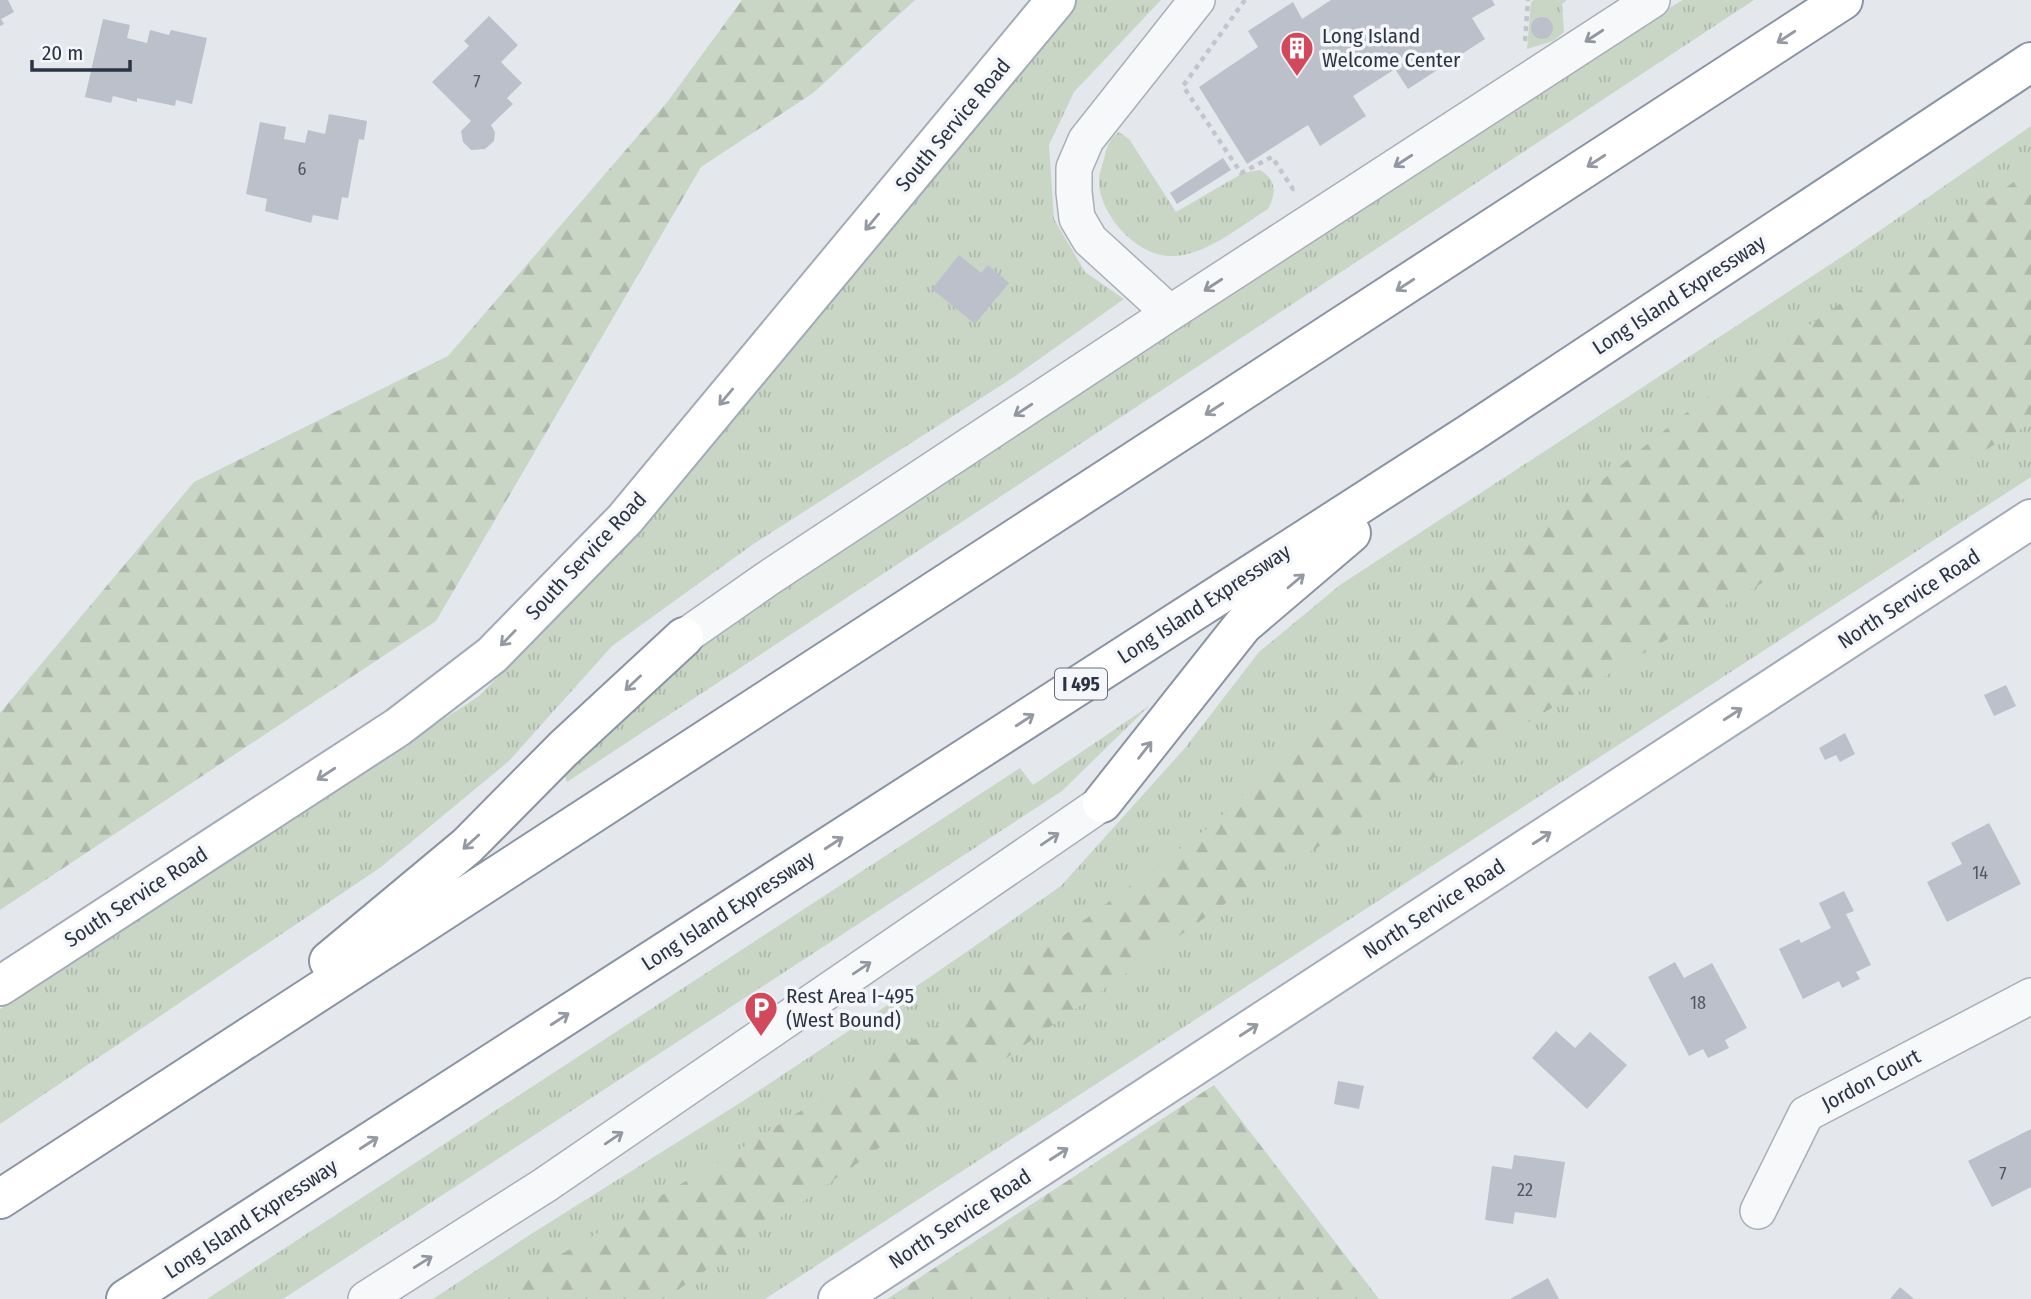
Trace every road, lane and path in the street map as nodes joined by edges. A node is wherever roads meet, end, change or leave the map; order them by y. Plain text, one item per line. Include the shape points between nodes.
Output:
1 (1056, 0) edge
2 (1197, 0) edge
3 (1245, 0) edge
4 (1528, 0) edge
5 (1843, 0) edge
6 (1631, 5) edge
7 (1524, 48) dead end
8 (2031, 62) edge
9 (1304, 182) dead end
10 (1170, 313) junction
11 (1472, 432) junction
12 (2031, 519) edge
13 (684, 637) joint
14 (1102, 803) joint
15 (0, 986) edge
16 (2031, 996) edge
17 (200, 1070) junction
18 (0, 1199) edge
19 (1758, 1211) dead end
20 (126, 1299) edge
21 (366, 1299) edge
22 (838, 1299) edge

1 -> 15 main road, South Service Road via 625,519 492,655 398,727
2 - 10 street via 1086,141 1074,168 1077,218 1090,240
3 - 9 path via 1183,86 1241,173 1272,157 1293,189
4 - 7 path
5 -> 17 main road
6 -> 10 street
8 - 11 main road, Long Island Expressway / I 495
10 -> 13 street
14 -> 11 main road via 1243,625
20 -> 11 main road, Long Island Expressway / I 495
22 -> 12 main road, North Service Road
13 -> 17 main road via 467,846
21 -> 14 street via 545,1185
16 - 19 street, Jordon Court via 1806,1114
17 - 18 main road

